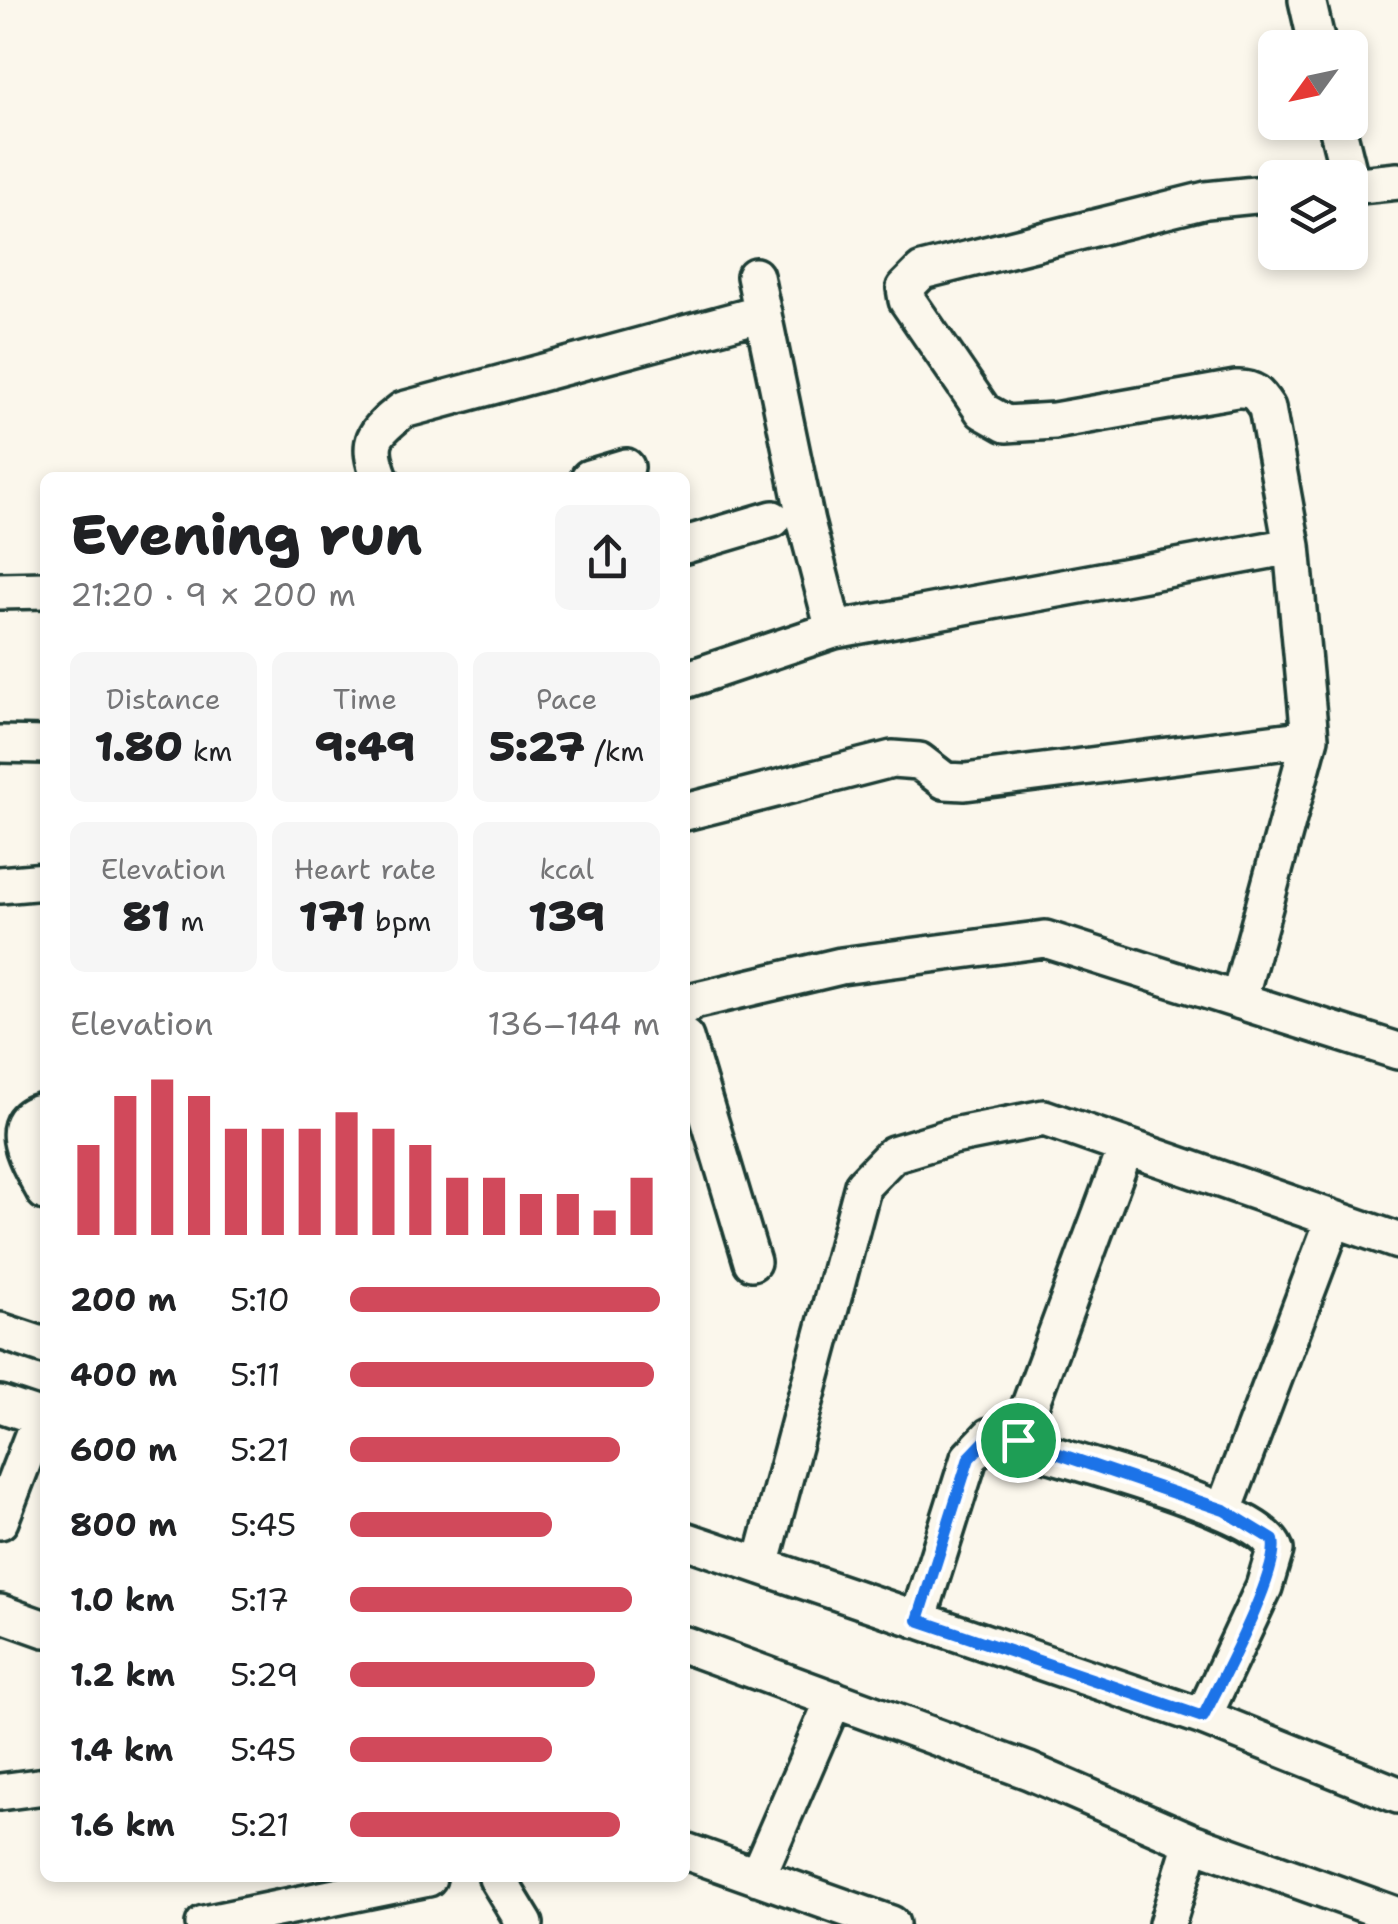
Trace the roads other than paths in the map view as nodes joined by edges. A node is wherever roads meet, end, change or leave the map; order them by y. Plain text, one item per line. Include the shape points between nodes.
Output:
1 (1307, 0) edge
2 (1314, 30) edge
3 (1398, 181) edge
4 (1368, 182) edge
5 (1258, 195) edge
6 (755, 276) dead end
7 (763, 313) junction
8 (626, 468) dead end
9 (378, 472) edge
10 (611, 472) edge
11 (774, 520) dead end
12 (690, 545) edge
13 (1292, 546) junction
14 (40, 590) edge
15 (0, 591) edge
16 (834, 630) junction
17 (690, 678) edge
18 (1310, 738) junction
19 (0, 744) edge
20 (40, 745) edge
21 (690, 811) edge
22 (40, 881) edge
23 (0, 885) edge
24 (1239, 999) junction
25 (690, 1003) edge
26 (1398, 1050) edge
27 (690, 1055) edge
28 (40, 1112) edge
29 (1125, 1149) junction
30 (40, 1183) edge
31 (1334, 1219) junction
32 (1398, 1241) edge
33 (752, 1262) dead end
34 (0, 1331) edge
35 (40, 1344) edge
36 (0, 1404) edge
37 (40, 1417) edge
38 (40, 1425) edge
39 (1018, 1440) junction
40 (1224, 1510) junction
41 (0, 1521) edge
42 (690, 1542) edge
43 (761, 1566) junction
44 (0, 1613) edge
45 (918, 1620) junction
46 (40, 1627) edge
47 (690, 1647) edge
48 (834, 1699) junction
49 (1203, 1717) junction
50 (40, 1787) edge
51 (0, 1792) edge
52 (1398, 1795) edge
53 (1192, 1842) junction
54 (690, 1854) edge
55 (756, 1877) junction
56 (409, 1882) edge
57 (499, 1882) edge
58 (1398, 1916) edge
59 (204, 1924) edge
60 (525, 1924) edge
61 (891, 1924) edge
62 (1167, 1924) edge

1 - 2 street
3 - 4 street
5 - 13 street via 1206,200 922,271 905,288 983,412 1006,424 1250,388 1267,408
6 - 7 street
7 - 9 street via 403,410 376,433 370,452
7 - 16 street
8 - 10 street
11 - 12 street
13 - 16 street
13 - 18 street
14 - 15 street
16 - 17 street
18 - 21 street via 965,782 946,781 919,761 892,758
18 - 24 street
19 - 20 street
22 - 23 street
24 - 25 street via 1044,939 841,966
24 - 26 street
27 - 33 street
28 - 30 street via 25,1116 16,1137
29 - 31 street
29 - 39 street
29 - 43 street via 1044,1118 893,1154 863,1185
31 - 32 street
31 - 40 street
34 - 35 street
36 - 37 street
38 - 41 street
39 - 40 street
39 - 45 street via 990,1436 969,1458
40 - 49 street via 1270,1536 1276,1550
42 - 43 street
43 - 45 street
44 - 46 street
45 - 49 street
47 - 48 street
48 - 53 street via 1029,1771
48 - 55 street
49 - 52 street
50 - 51 street
53 - 58 street
53 - 62 street
54 - 55 street
55 - 61 street
56 - 59 street
57 - 60 street

